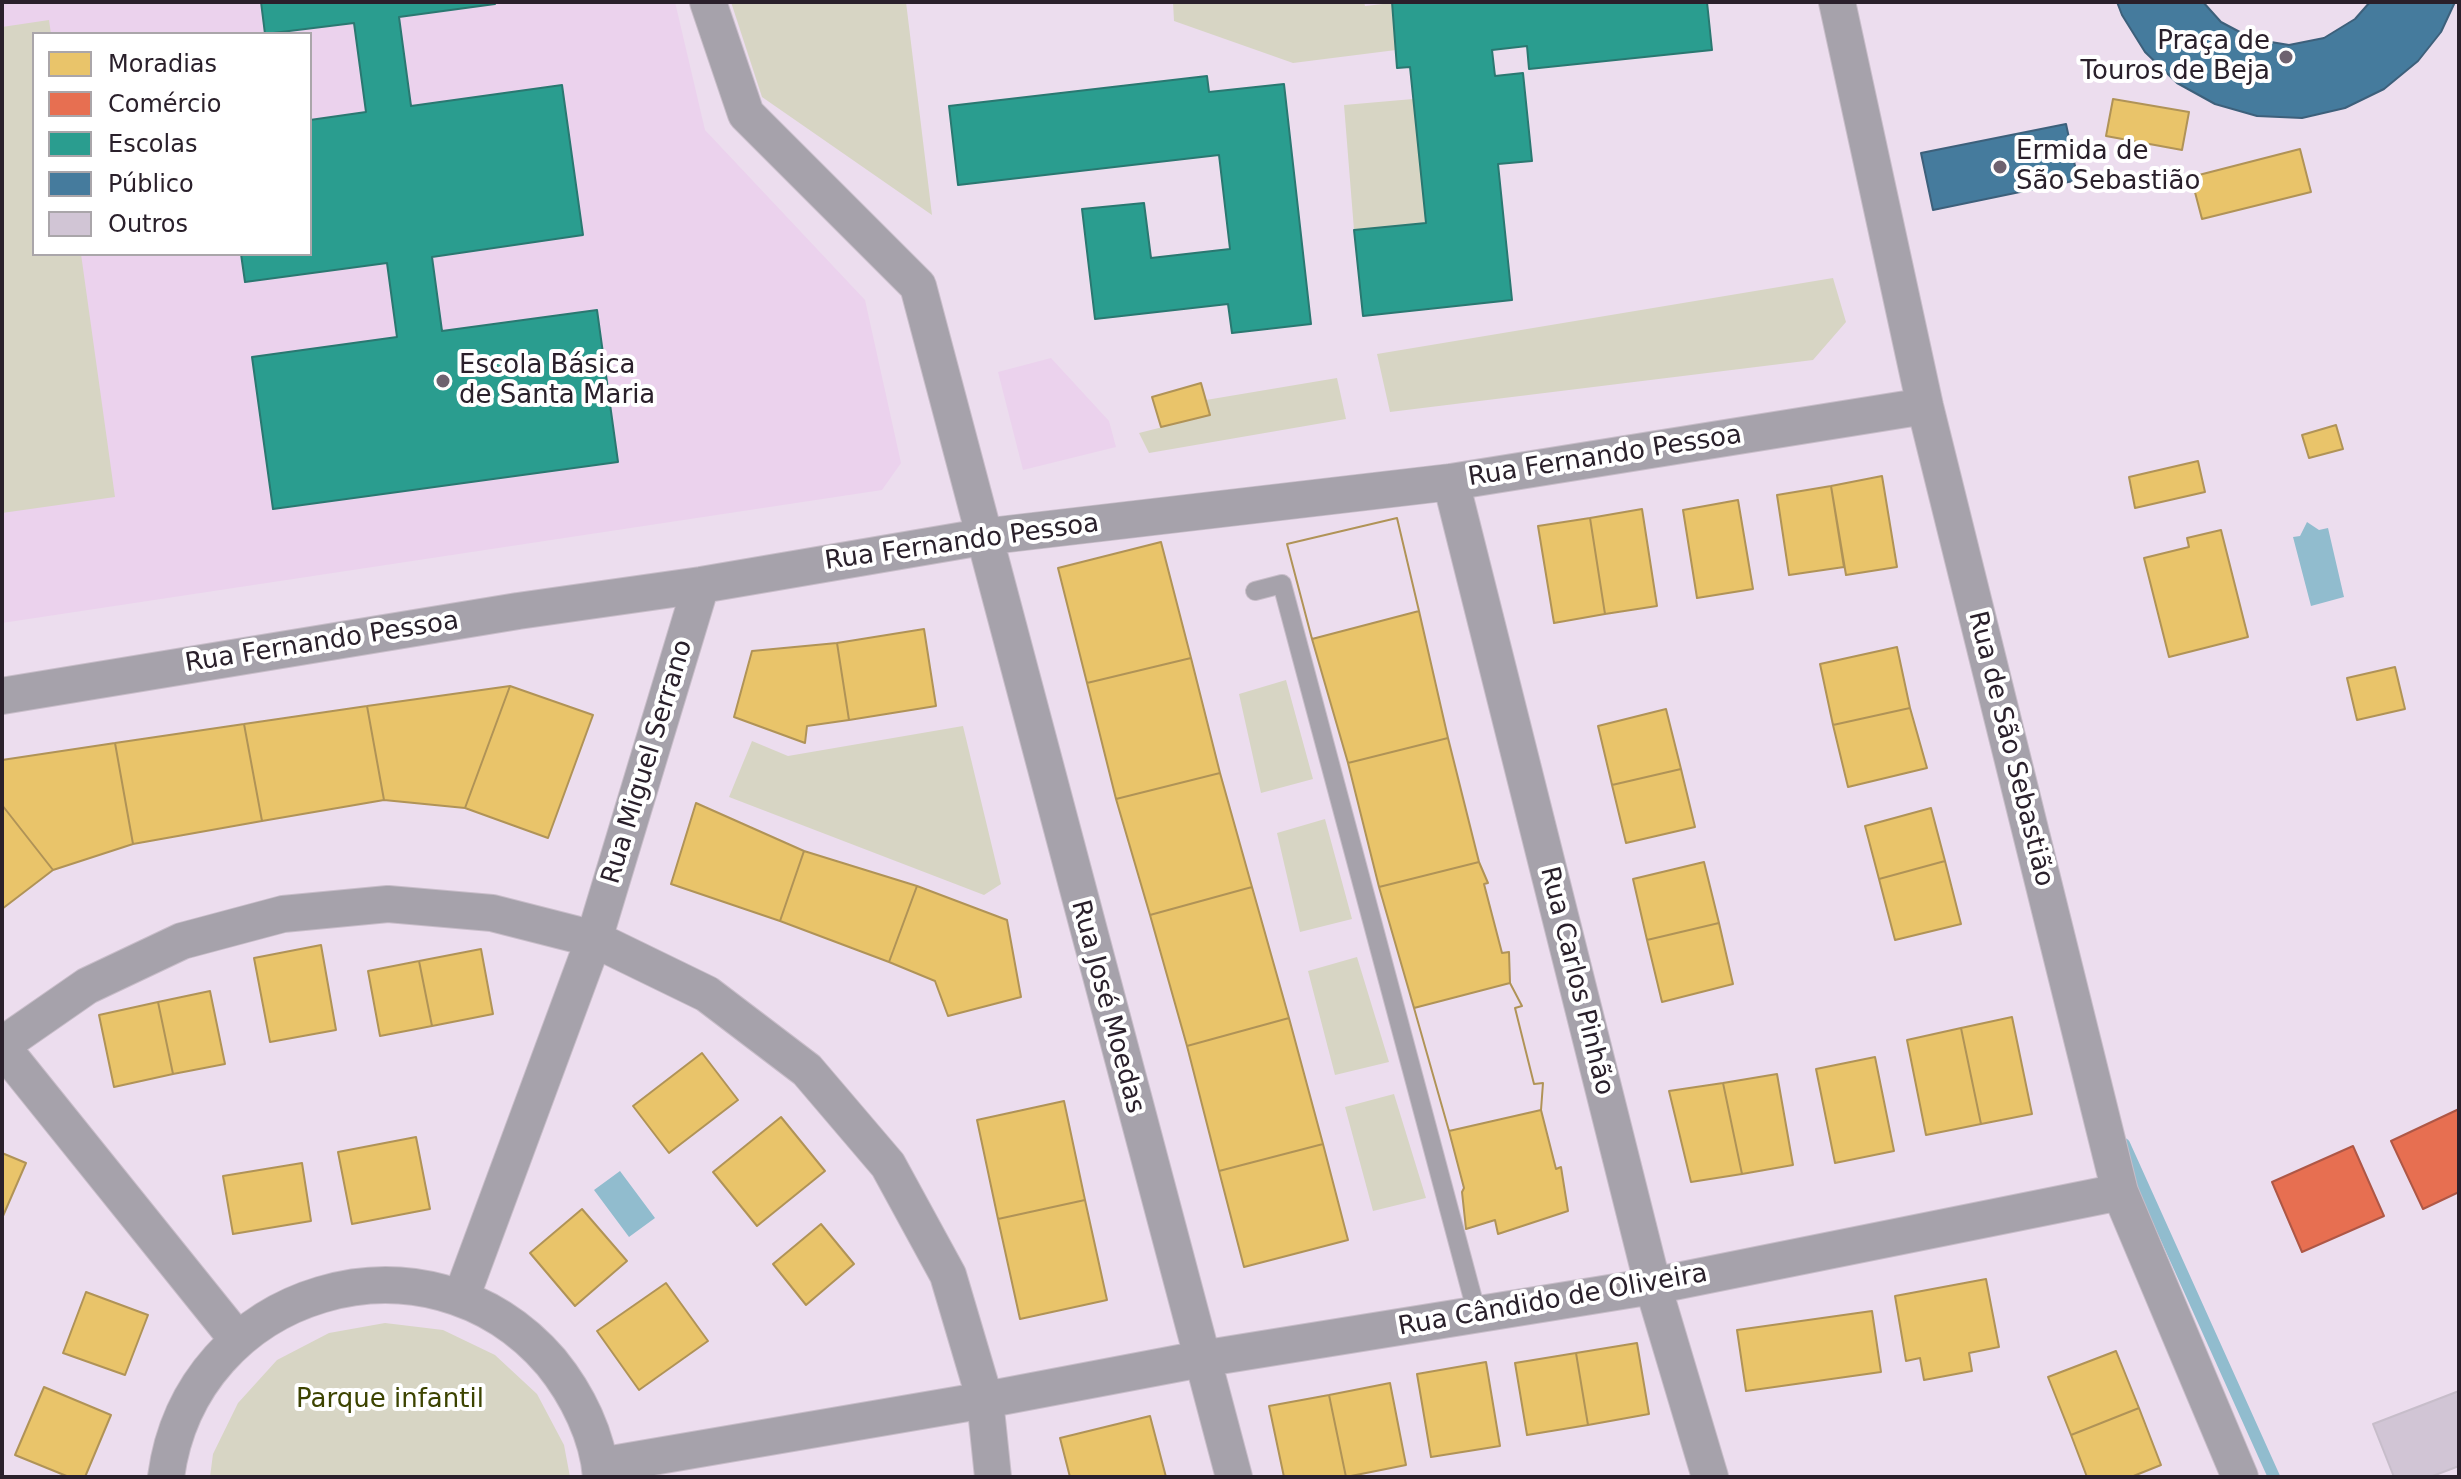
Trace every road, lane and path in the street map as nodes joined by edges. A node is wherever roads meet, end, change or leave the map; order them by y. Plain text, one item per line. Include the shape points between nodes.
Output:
1 (708, 2) edge
2 (1837, 2) edge
3 (1925, 406) junction
4 (1451, 482) junction
5 (982, 537) junction
6 (701, 585) junction
7 (1255, 591) dead end
8 (2, 696) edge
9 (594, 939) junction
10 (2, 1046) edge
11 (2120, 1192) junction
12 (1653, 1286) junction
13 (461, 1298) junction
14 (1477, 1314) junction
15 (237, 1339) junction
16 (1201, 1359) junction
17 (985, 1400) junction
18 (601, 1472) edge
19 (166, 1477) edge
20 (993, 1477) edge
21 (1234, 1477) edge
22 (1710, 1477) edge
23 (2240, 1477) edge

1 - 5 street, Rua José Moedas via 746,114 918,286
2 - 3 street, Rua de São Sebastião
3 - 4 street, Rua Fernando Pessoa
3 - 11 street, Rua de São Sebastião
4 - 5 street, Rua Fernando Pessoa
4 - 12 street, Rua Carlos Pinhão
5 - 6 street, Rua Fernando Pessoa
5 - 16 street, Rua José Moedas
6 - 8 street, Rua Fernando Pessoa
6 - 9 street, Rua Miguel Serrano
7 - 14 lane via 1282,584
9 - 10 street via 492,913 403,905 283,914 182,941 100,979
9 - 13 street, Rua Miguel Serrano
9 - 17 street via 707,994 794,1060 888,1165 948,1275
10 - 15 street
11 - 12 street, Rua Cândido de Oliveira
11 - 23 street, Rua de São Sebastião
12 - 14 street, Rua Cândido de Oliveira
12 - 22 street, Rua Carlos Pinhão
13 - 15 street via 415,1286 368,1285 320,1293 277,1311
13 - 18 street via 501,1318 536,1345 565,1379 586,1418
14 - 16 street, Rua Cândido de Oliveira
15 - 19 street via 207,1372 184,1411
16 - 17 street, Rua Cândido de Oliveira
16 - 21 street, Rua José Moedas
17 - 18 street, Rua Cândido de Oliveira
17 - 20 street

